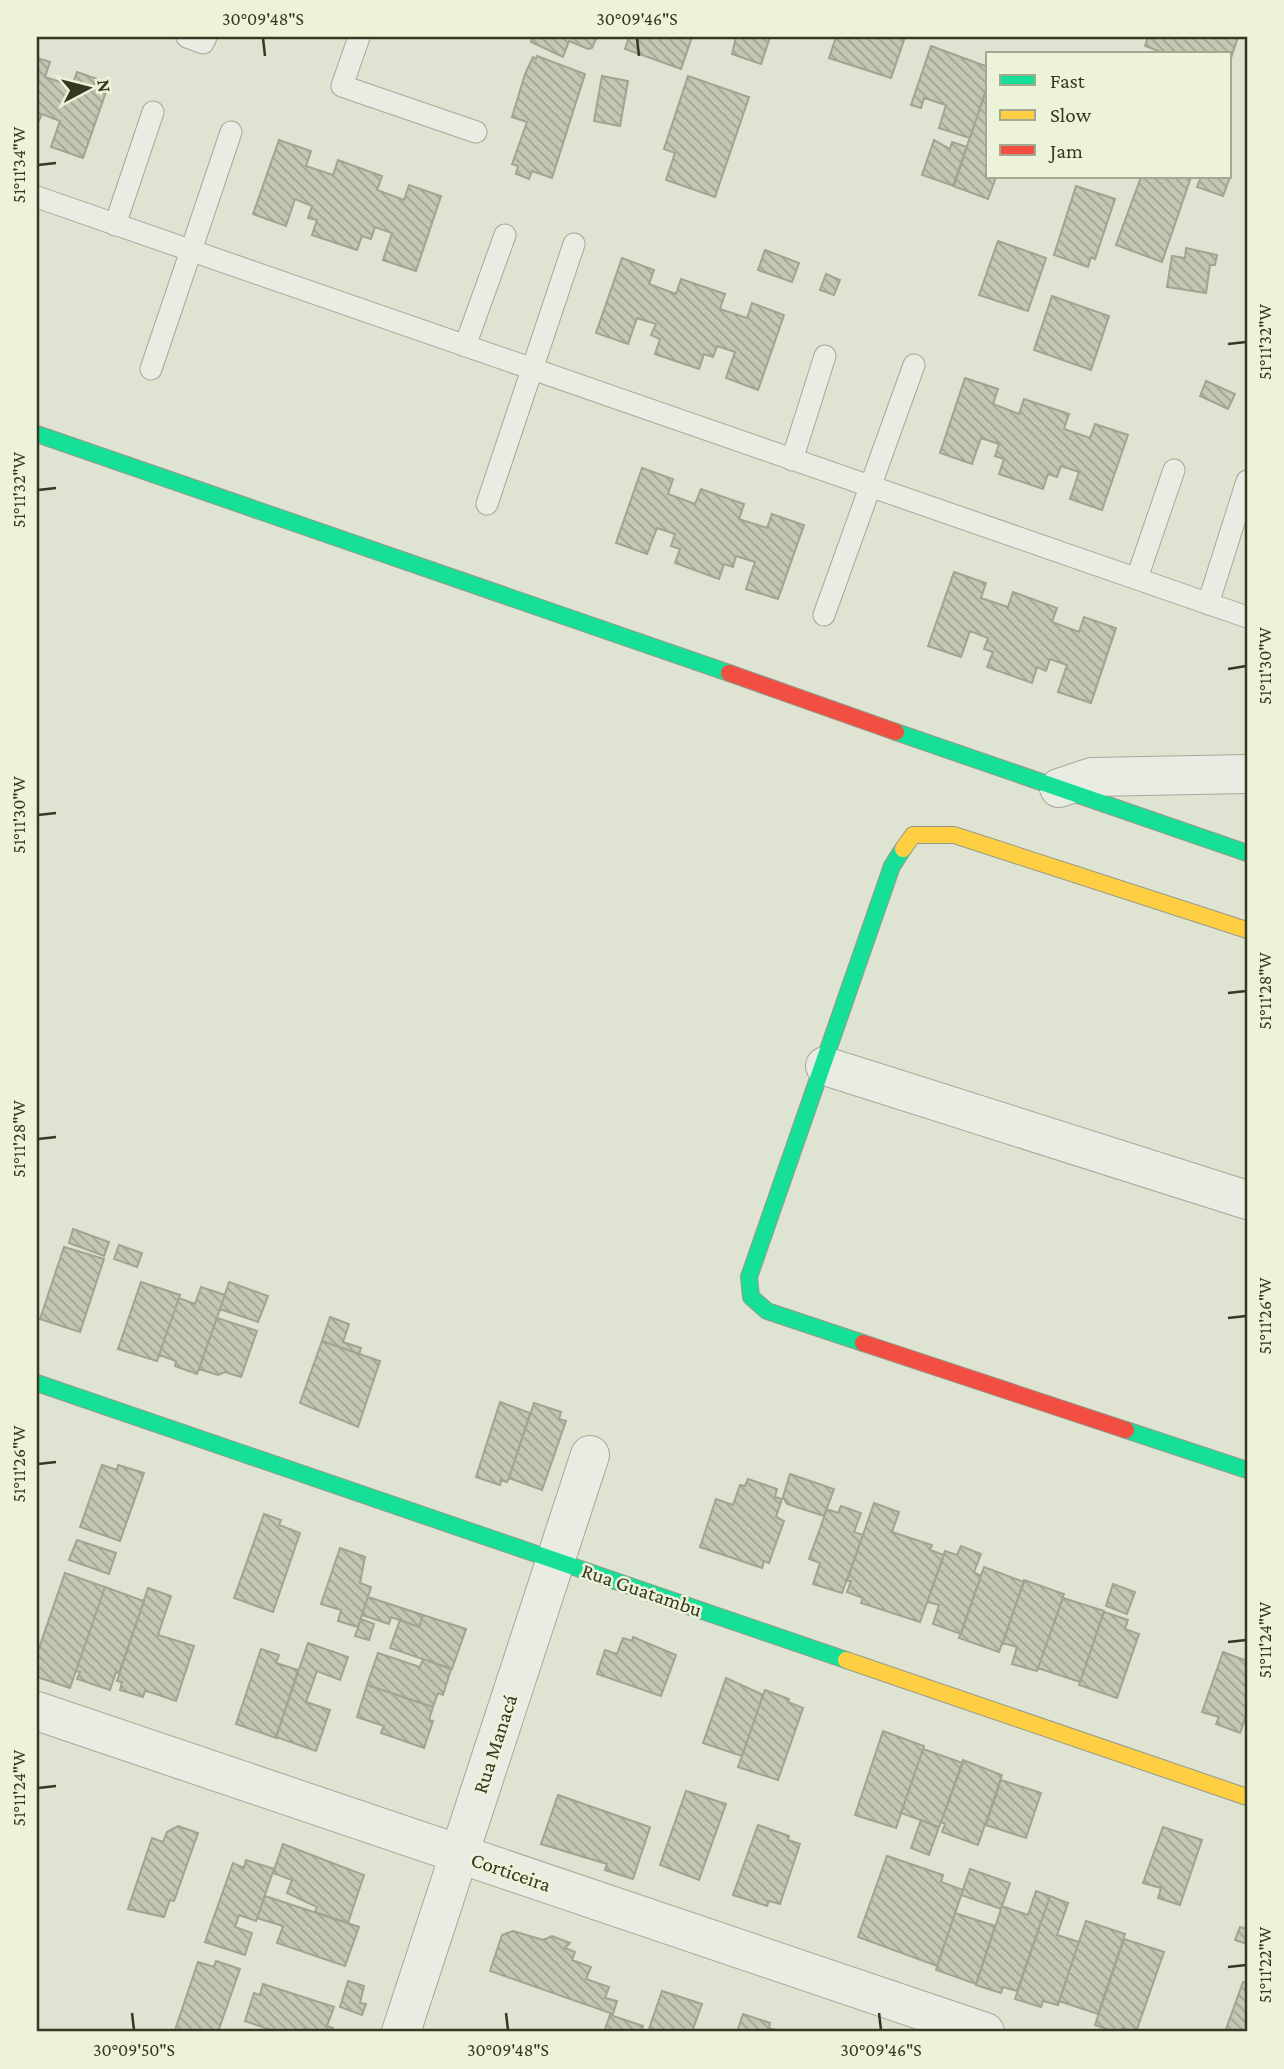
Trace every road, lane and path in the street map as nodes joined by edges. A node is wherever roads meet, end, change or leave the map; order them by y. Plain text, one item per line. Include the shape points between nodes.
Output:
1 (187, 37) edge
2 (206, 37) edge
3 (359, 37) edge
4 (153, 112) dead end
5 (230, 132) dead end
6 (476, 132) dead end
7 (37, 198) edge
8 (116, 225) junction
9 (505, 235) dead end
10 (574, 244) dead end
11 (191, 251) junction
12 (465, 346) junction
13 (825, 356) dead end
14 (914, 365) dead end
15 (151, 369) dead end
16 (533, 369) junction
17 (37, 435) edge
18 (792, 460) junction
19 (1174, 470) dead end
20 (1247, 481) edge
21 (870, 487) junction
22 (487, 504) dead end
23 (1137, 578) junction
24 (1208, 604) junction
25 (824, 615) dead end
26 (1247, 617) edge
27 (1247, 774) edge
28 (1059, 788) junction
29 (1247, 853) edge
30 (1247, 930) edge
31 (825, 1066) junction
32 (1247, 1200) edge
33 (37, 1383) edge
34 (590, 1455) dead end
35 (1247, 1470) edge
36 (555, 1560) junction
37 (37, 1711) edge
38 (1247, 1797) edge
39 (459, 1854) junction
40 (401, 2032) edge
41 (985, 2032) edge

1 - 2 lane via 203,43
3 - 6 lane via 342,86
4 - 8 lane
5 - 11 lane
7 - 8 lane
8 - 11 lane
9 - 12 lane
10 - 16 lane
11 - 12 lane
11 - 15 lane
12 - 16 lane
13 - 18 lane
14 - 21 lane
16 - 18 lane
16 - 22 lane
17 - 28 street
18 - 21 lane
19 - 23 lane
20 - 24 lane
21 - 23 lane
21 - 25 lane
23 - 24 lane
24 - 26 lane
27 - 28 street via 1092,777
28 - 29 street
30 - 31 street via 954,835 913,835 892,866
31 - 32 street
31 - 35 street via 749,1277 751,1297 767,1311
33 - 36 street, Rua Guatambu
34 - 36 street, Rua Manacá
36 - 38 street, Rua Guatambu
36 - 39 street, Rua Manacá
37 - 39 street, Corticeira
39 - 40 street, Rua Manacá
39 - 41 street, Corticeira

